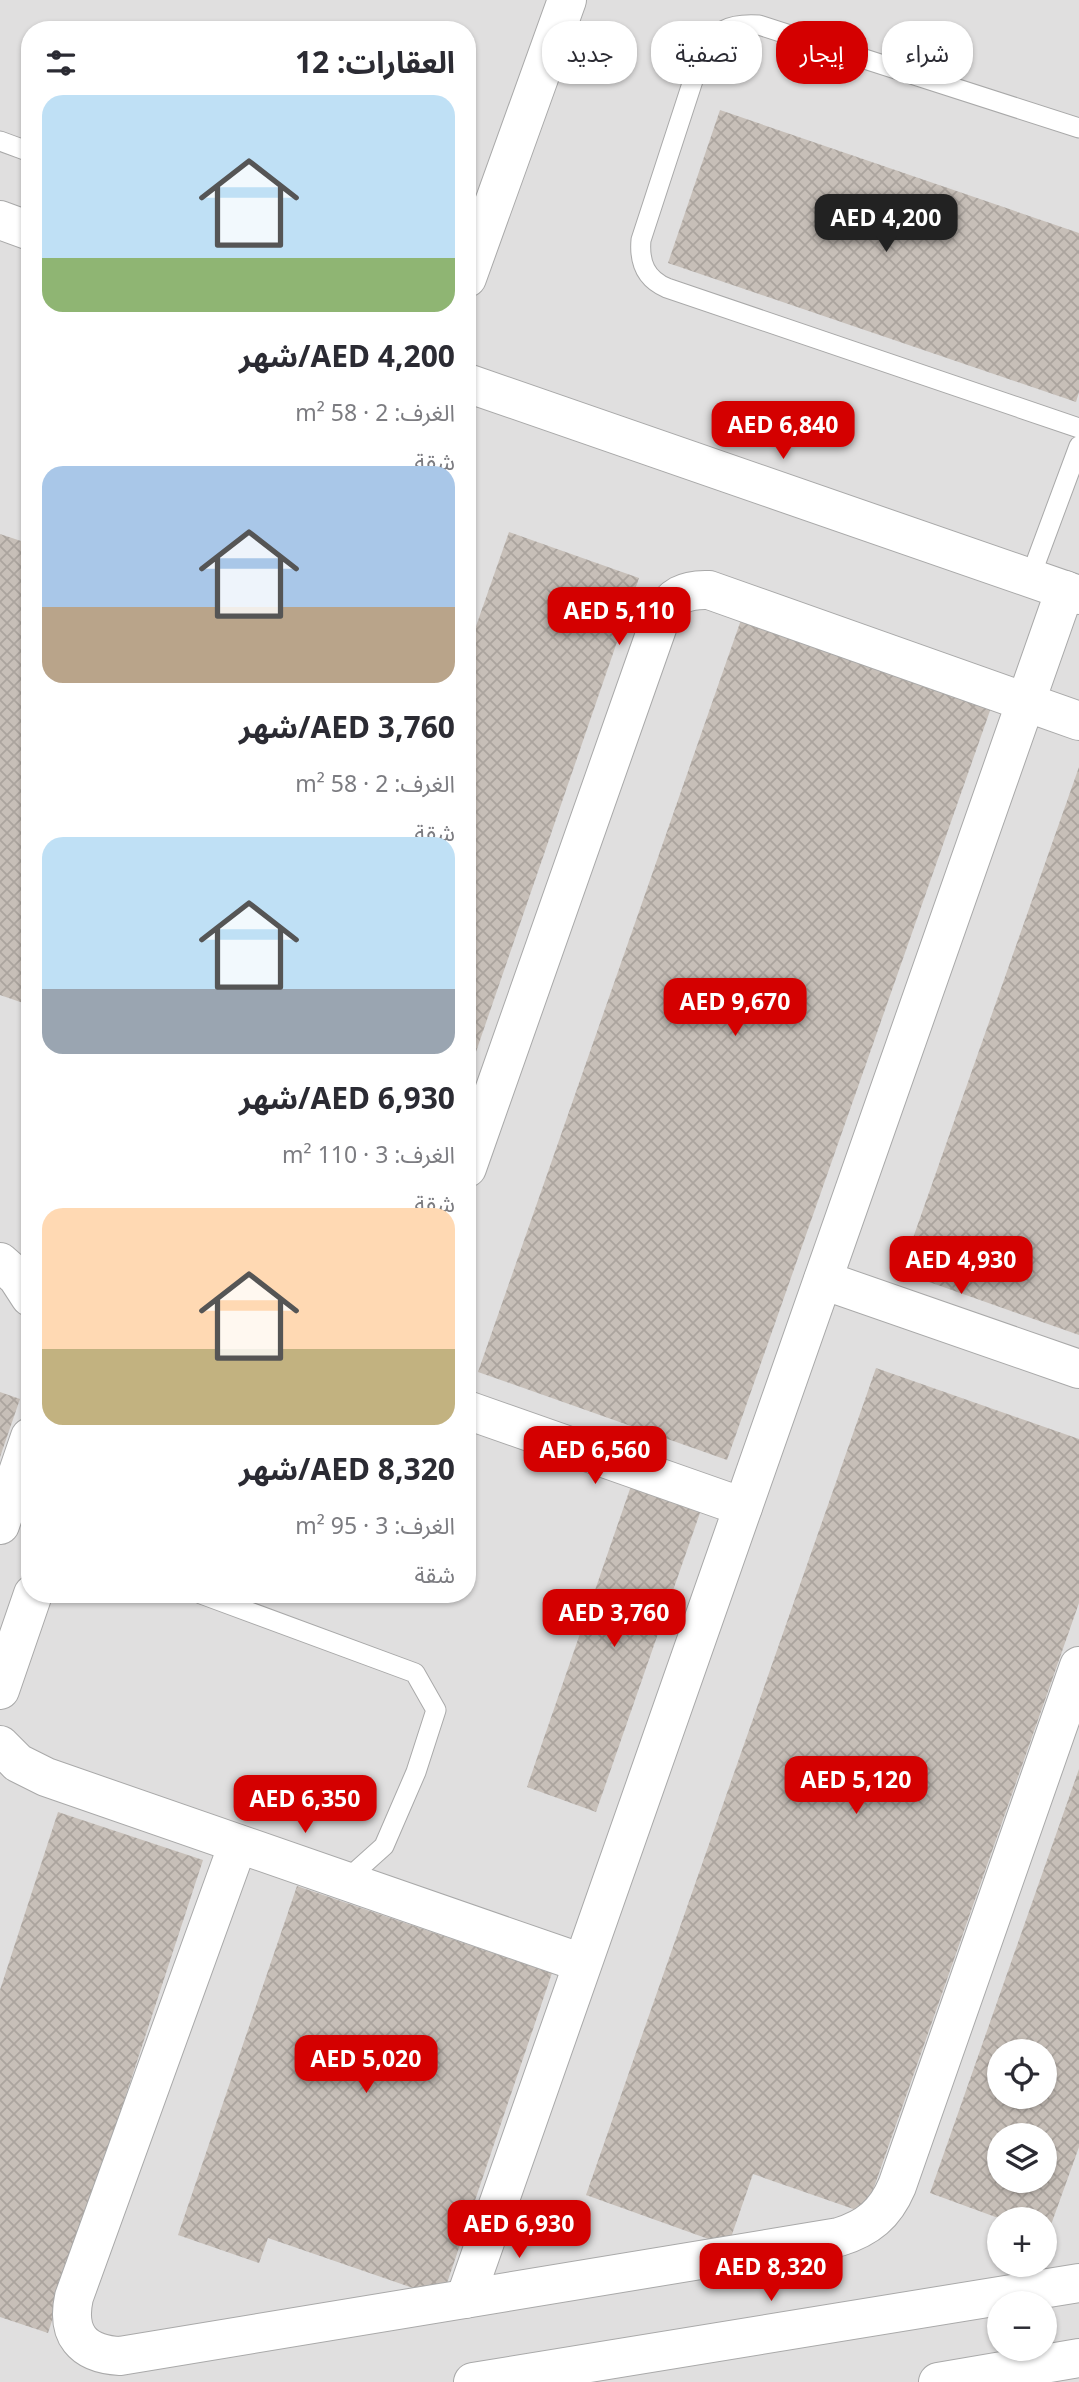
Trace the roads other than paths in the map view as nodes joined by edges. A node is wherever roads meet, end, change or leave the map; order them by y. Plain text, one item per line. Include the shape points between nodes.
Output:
1 (567, 0) edge
2 (1079, 128) edge
3 (0, 141) edge
4 (21, 149) edge
5 (0, 220) edge
6 (21, 227) edge
7 (476, 253) edge
8 (476, 386) edge
9 (1079, 428) edge
10 (1079, 446) edge
11 (1058, 588) edge
12 (1025, 702) junction
13 (1079, 721) edge
14 (476, 1142) edge
15 (0, 1262) edge
16 (823, 1280) junction
17 (21, 1283) edge
18 (1079, 1369) edge
19 (476, 1413) edge
20 (21, 1463) edge
21 (743, 1507) junction
22 (0, 1525) edge
23 (30, 1603) edge
24 (225, 1603) edge
25 (1079, 1666) edge
26 (0, 1690) edge
27 (0, 1745) edge
28 (238, 1844) junction
29 (345, 1881) junction
30 (582, 1963) junction
31 (1079, 2283) edge
32 (466, 2299) junction
33 (1079, 2358) edge
34 (473, 2382) edge
35 (938, 2382) edge

1 - 7 street
2 - 9 lane via 759,24 741,24 717,34 701,56 640,252 648,275 667,288
3 - 4 lane
5 - 6 street
8 - 11 street
10 - 11 lane
11 - 12 street
12 - 13 street
12 - 14 street via 709,590 674,598 660,617
12 - 16 street
15 - 17 street
16 - 18 street
16 - 21 street
19 - 21 street
20 - 22 street
21 - 30 street
23 - 26 street
24 - 29 lane via 415,1673 436,1710 384,1846
25 - 32 street via 897,2186 876,2220 839,2237
27 - 28 street via 31,1771
28 - 29 street
28 - 32 street via 74,2297 70,2315 75,2333 86,2347 102,2355 120,2356
29 - 30 street
30 - 32 street
31 - 34 street
33 - 35 street

